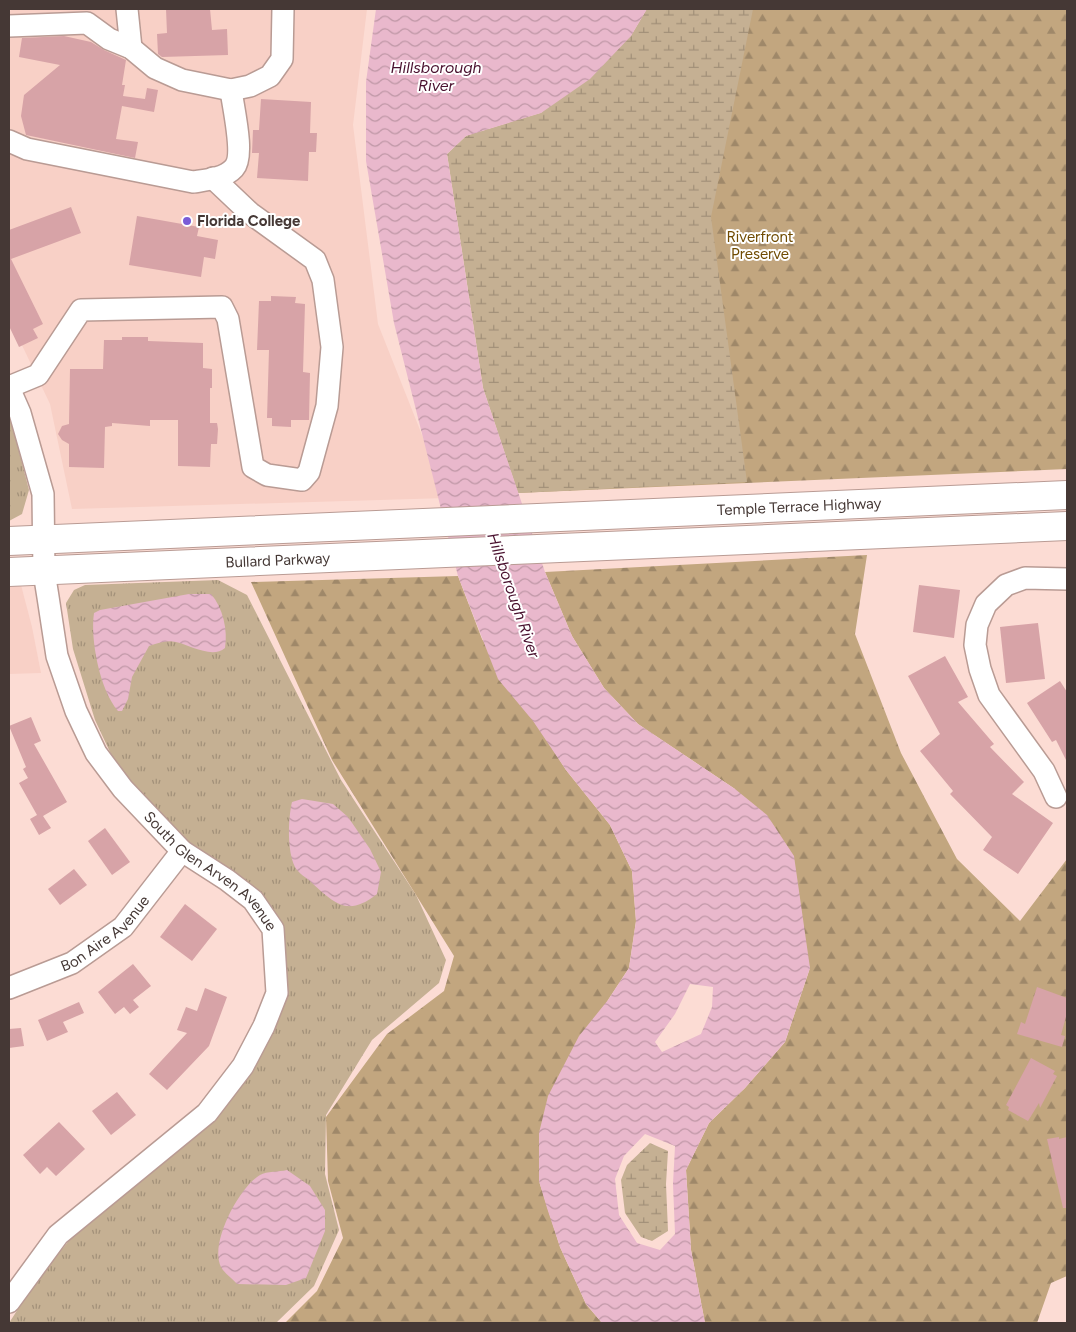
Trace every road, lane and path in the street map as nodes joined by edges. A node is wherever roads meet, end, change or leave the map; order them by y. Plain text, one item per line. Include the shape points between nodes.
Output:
1 (127, 9) edge
2 (283, 9) edge
3 (87, 16) edge
4 (9, 26) edge
5 (132, 48) junction
6 (230, 90) junction
7 (9, 141) edge
8 (213, 178) junction
9 (9, 388) edge
10 (1067, 495) edge
11 (533, 518) joint
12 (1067, 526) edge
13 (44, 540) junction
14 (9, 541) edge
15 (546, 549) joint
16 (9, 572) edge
17 (44, 572) junction
18 (1067, 580) edge
19 (1056, 797) dead end
20 (182, 851) junction
21 (9, 988) edge
22 (9, 1302) edge

1 - 5 street
2 - 6 street via 282,60 270,76 250,86
3 - 4 street
3 - 5 street via 109,39
5 - 6 street via 156,68 182,80
6 - 8 street via 238,160 234,168
7 - 8 street via 27,149 193,182
8 - 9 street via 250,213 315,260 323,280 332,347 327,406 309,472 302,480 267,475 253,467 228,319 222,307 81,310 38,375
9 - 13 street, South Glen Arven Avenue via 20,413 43,494
10 - 11 main road, Temple Terrace Highway
11 - 13 main road, Bullard Parkway
12 - 15 main road, Temple Terrace Highway
13 - 14 main road, Bullard Parkway
13 - 17 street, South Glen Arven Avenue
15 - 17 main road, Bullard Parkway via 75,568
16 - 17 main road, Bullard Parkway
17 - 20 street, South Glen Arven Avenue via 58,656 76,711 96,753 123,789
18 - 19 street via 1025,578 1006,584 986,604 976,625 980,669 989,695 1044,771
20 - 21 street, Bon Aire Avenue via 123,927 72,963
20 - 22 street, South Glen Arven Avenue via 253,900 273,929 276,993 267,1018 244,1066 207,1113 58,1236

